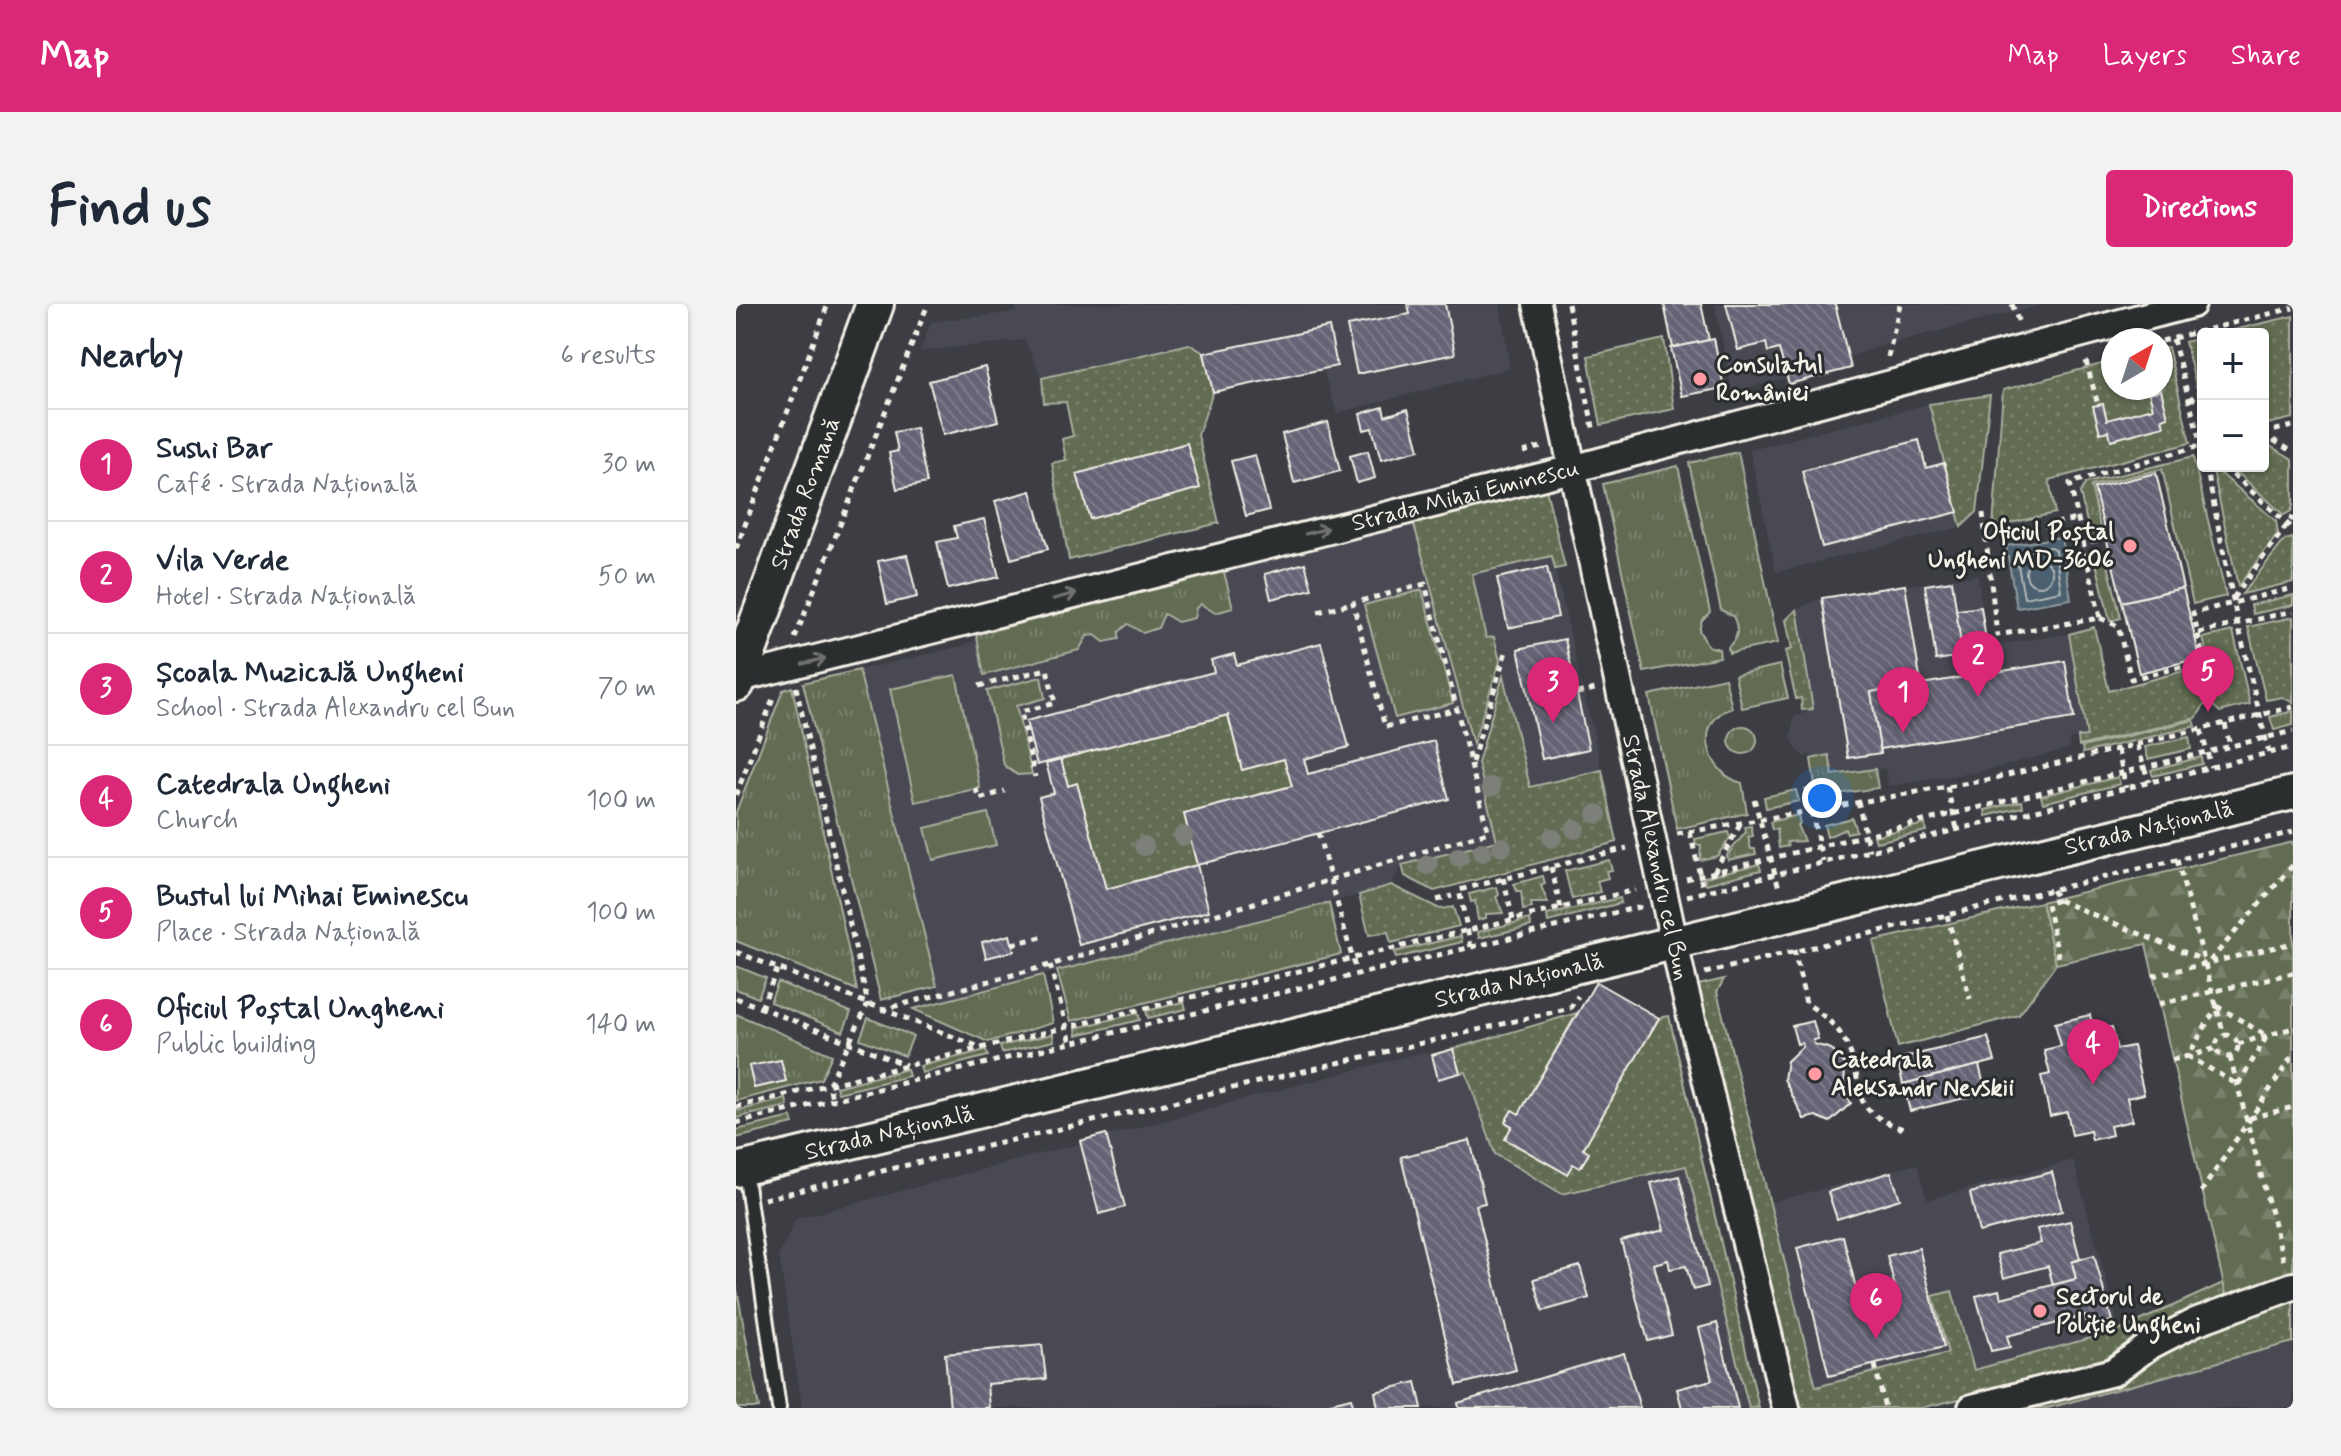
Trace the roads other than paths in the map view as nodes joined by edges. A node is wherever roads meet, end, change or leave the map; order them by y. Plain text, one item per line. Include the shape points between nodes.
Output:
1 (875, 304) edge
2 (1537, 304) edge
3 (2192, 304) edge
4 (1572, 469) junction
5 (737, 680) edge
6 (2293, 793) edge
7 (1673, 940) junction
8 (740, 1169) edge
9 (2292, 1286) edge
10 (779, 1408) edge
11 (1786, 1408) edge
12 (1972, 1408) edge

1 - 5 main road, Strada Romană
2 - 4 street, Strada Alexandru cel Bun
3 - 4 street, Strada Mihai Eminescu
5 -> 4 street, Strada Mihai Eminescu
4 - 7 street, Strada Alexandru cel Bun
6 - 7 street, Strada Națională
7 - 8 street, Strada Națională
7 - 11 street, Strada Alexandru cel Bun
8 - 10 lane, Strada Națională
9 - 12 street via 2195,1322 2113,1372

